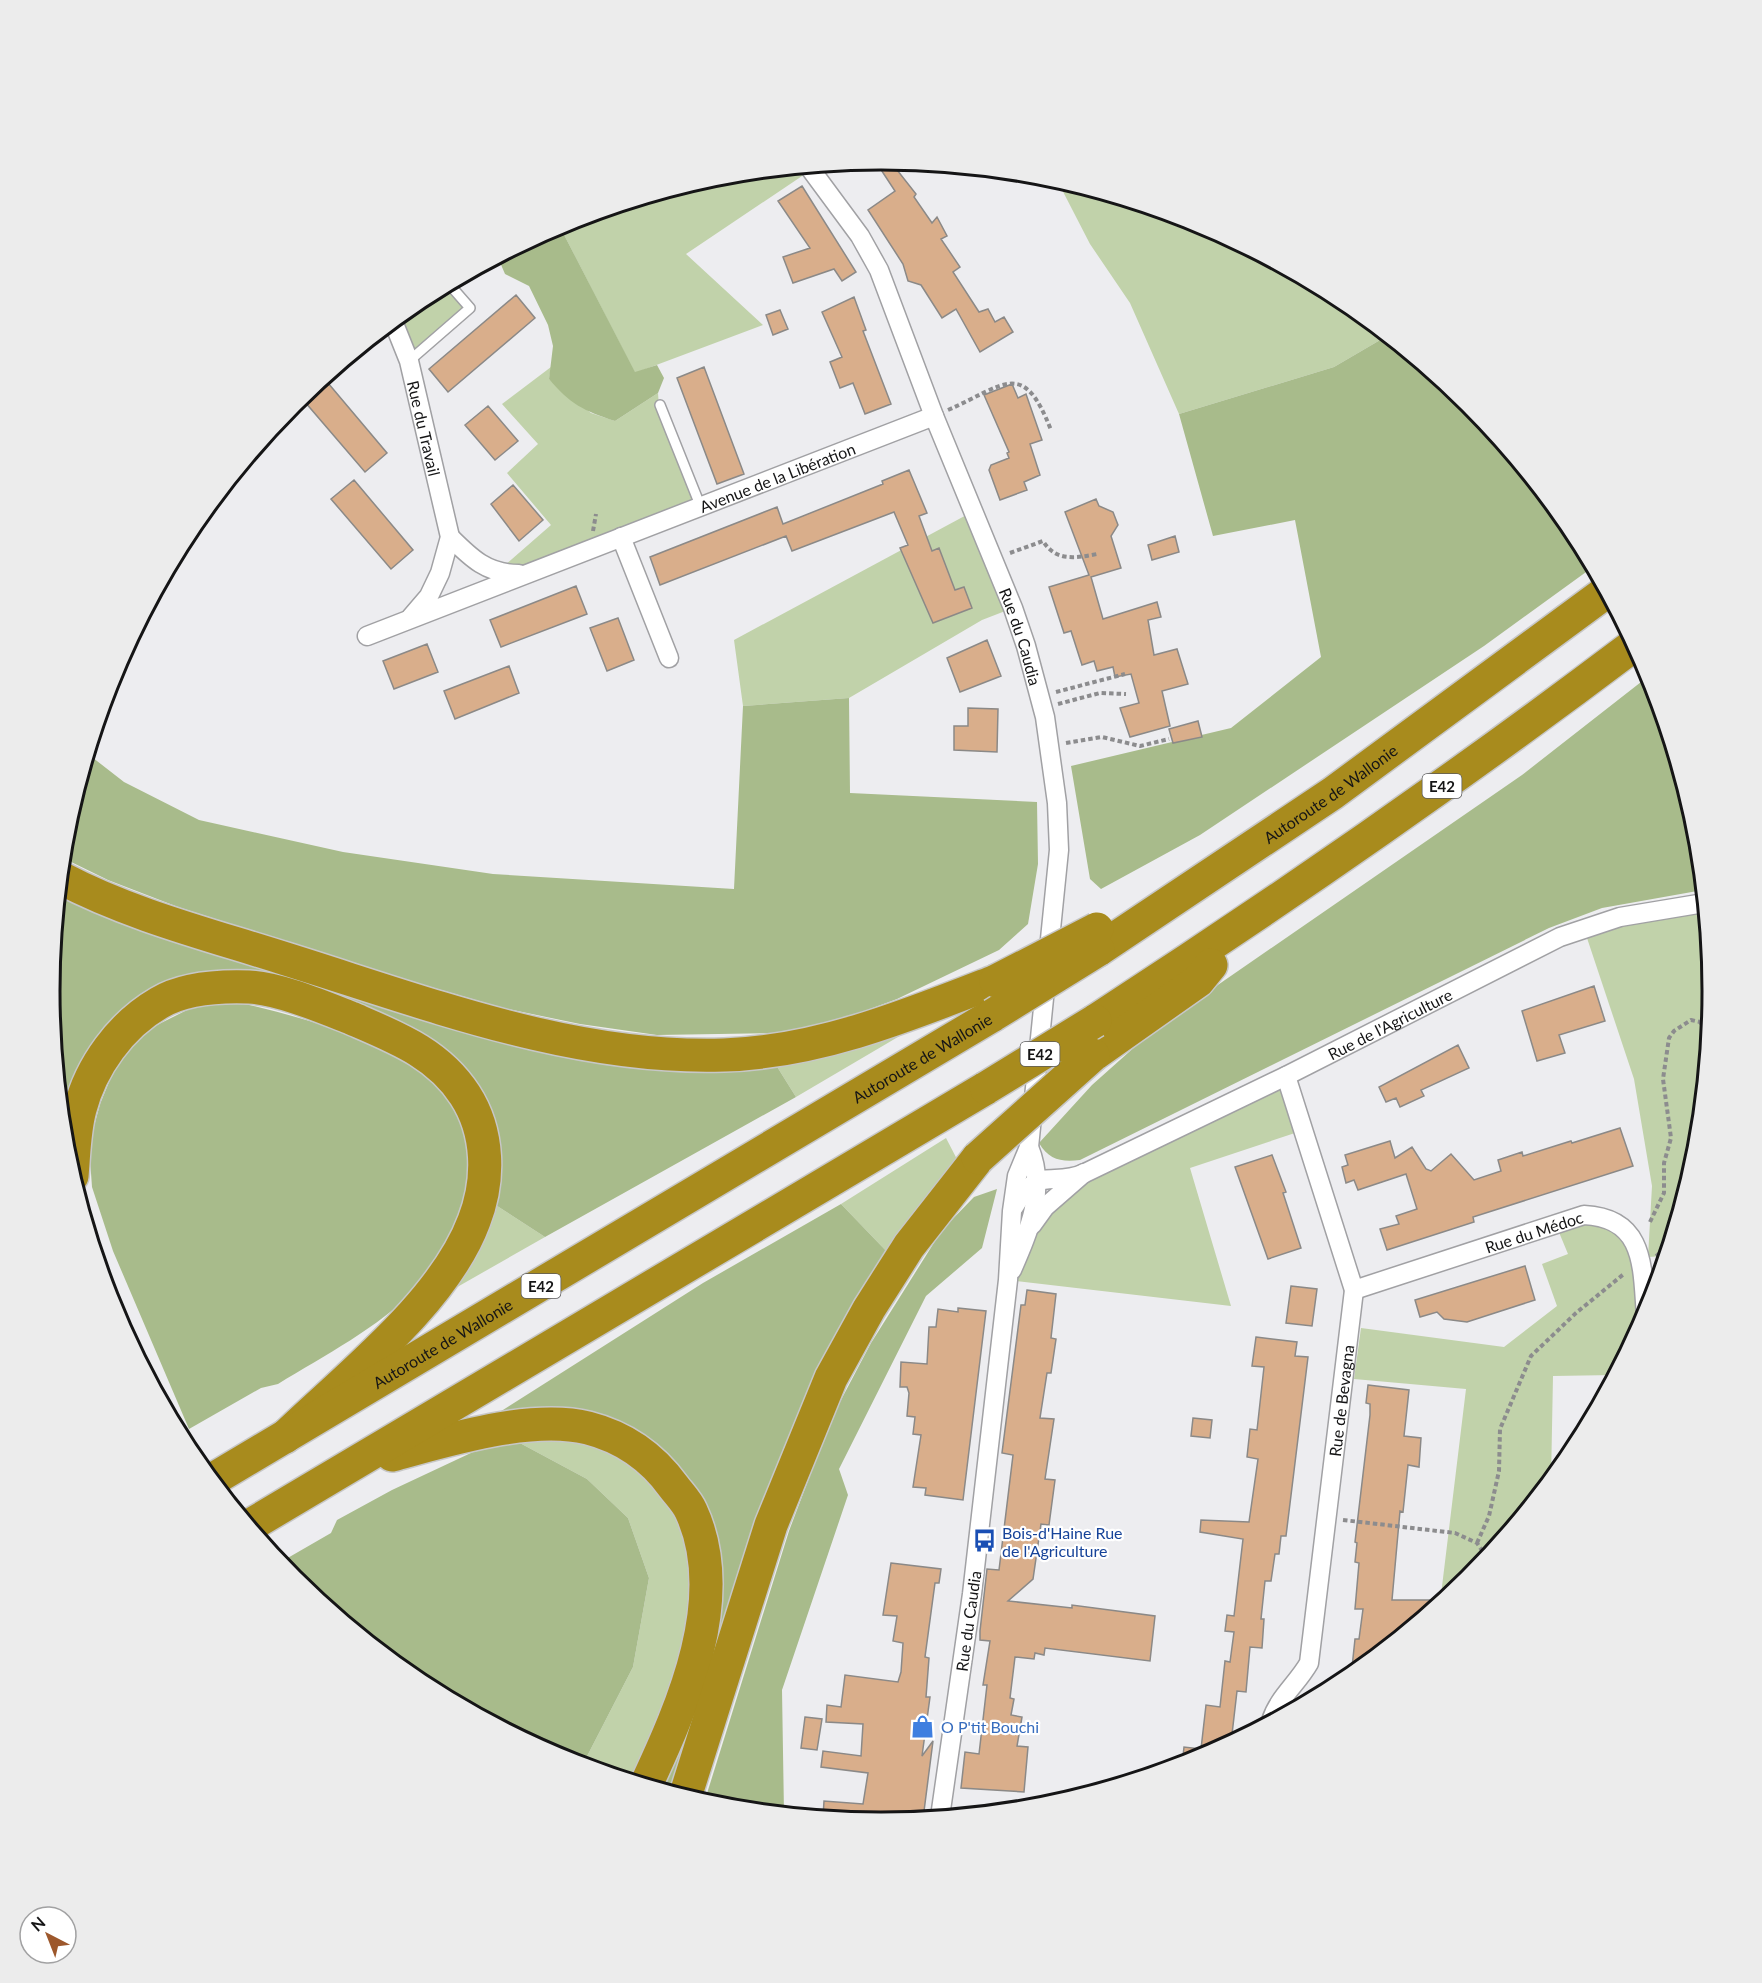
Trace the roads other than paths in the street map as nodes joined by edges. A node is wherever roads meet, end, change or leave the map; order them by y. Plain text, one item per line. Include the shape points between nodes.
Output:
1 (814, 173) edge
2 (455, 290) edge
3 (396, 329) edge
4 (409, 361) junction
5 (660, 405) dead end
6 (934, 416) junction
7 (700, 506) junction
8 (450, 537) junction
9 (621, 537) junction
10 (525, 574) junction
11 (1600, 596) edge
12 (408, 621) junction
13 (367, 636) dead end
14 (1627, 650) edge
15 (669, 658) dead end
16 (67, 881) edge
17 (1697, 904) edge
18 (1246, 923) junction
19 (1108, 936) junction
20 (1286, 1076) junction
21 (75, 1148) edge
22 (1032, 1154) junction
23 (1084, 1173) junction
24 (1065, 1176) junction
25 (1028, 1187) junction
26 (1053, 1199) junction
27 (1031, 1227) junction
28 (1008, 1280) junction
29 (1354, 1290) junction
30 (1644, 1293) edge
31 (285, 1437) junction
32 (353, 1466) junction
33 (219, 1476) edge
34 (255, 1522) edge
35 (1276, 1711) edge
36 (648, 1778) edge
37 (687, 1789) edge
38 (941, 1810) edge

1 - 6 street, Rue du Caudia via 874,261
2 - 4 lane via 470,308
3 - 4 street, Rue du Travail
4 - 8 street, Rue du Travail
5 - 7 lane
6 - 7 street, Avenue de la Libération
6 - 22 street, Rue du Caudia via 1026,646 1051,747 1059,850
7 - 9 street, Avenue de la Libération
8 - 10 street via 483,567 504,574
8 - 12 street, Rue du Travail via 429,596
9 - 10 street, Avenue de la Libération
9 - 15 street
10 - 12 street, Avenue de la Libération
11 - 19 highway, Autoroute de Wallonie / E42 via 1333,793
12 - 13 street, Avenue de la Libération
14 - 18 highway, E42 via 1531,723
16 - 19 highway, bridge via 160,919 497,1024 580,1042 665,1053 724,1055 787,1049 845,1035 908,1015
17 - 20 street, Rue de l'Agriculture via 1620,917 1560,937
18 - 32 highway, E42, bridge via 986,1088
18 - 37 highway, bridge via 1198,981 1094,1055 978,1158 909,1246 831,1378 771,1525
19 - 31 highway, Autoroute de Wallonie / E42, bridge via 993,1015
20 - 23 street, Rue de l'Agriculture
20 - 29 street, Rue de Bevagna
21 - 31 highway via 80,1108 97,1065 122,1034 160,1003 192,990 251,987 316,1004 410,1043 432,1058 460,1088 482,1133 485,1172 475,1220 462,1248 445,1277 420,1306
22 - 24 street via 1044,1168
22 - 25 street, Rue du Caudia
23 - 24 street, Rue de l'Agriculture
23 - 26 street, Rue de l'Agriculture
24 - 25 street, Rue de l'Agriculture via 1045,1177
25 - 26 street via 1038,1202
25 - 27 street, Rue du Caudia
25 - 28 street, Rue du Caudia via 1012,1211
26 - 27 street, Rue de l'Agriculture
27 - 28 street, Rue du Caudia
28 - 38 street, Rue du Caudia via 972,1594
29 - 30 street, Rue du Médoc via 1584,1215 1604,1216 1632,1238 1642,1257
29 - 35 street, Rue de Bevagna via 1309,1663
31 - 33 highway, Autoroute de Wallonie / E42
32 - 34 highway, E42
32 - 36 highway via 473,1434 535,1425 587,1428 629,1443 662,1471 691,1511 703,1551 706,1610 689,1679

